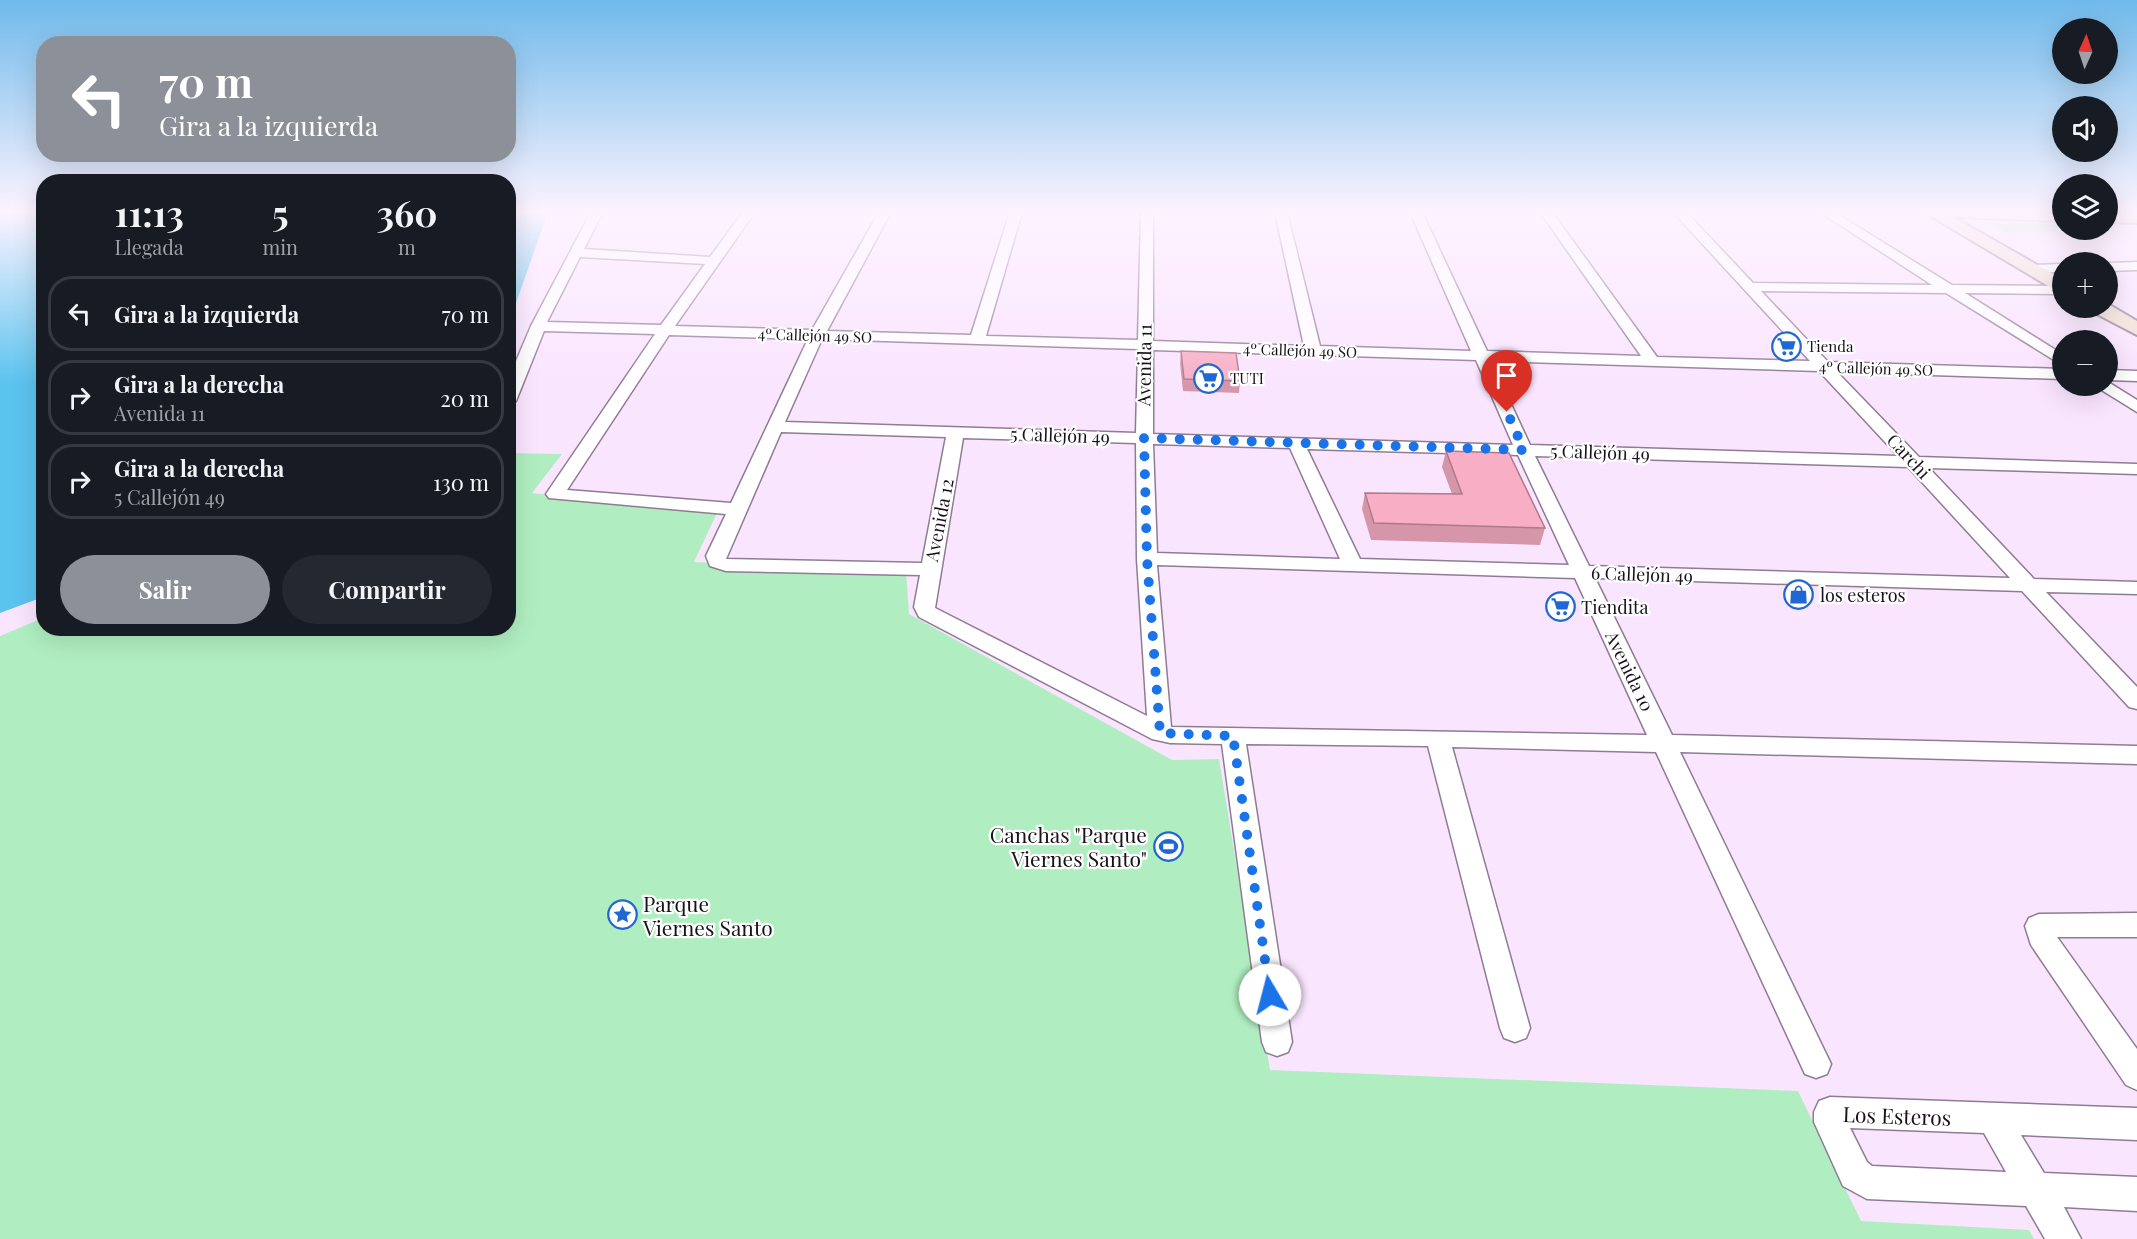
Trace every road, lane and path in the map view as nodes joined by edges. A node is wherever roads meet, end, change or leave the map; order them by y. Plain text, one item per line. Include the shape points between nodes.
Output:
1 (569, 270) edge
2 (708, 270) edge
3 (853, 270) edge
4 (998, 270) edge
5 (1146, 270) edge
6 (1294, 270) edge
7 (1442, 270) edge
8 (1587, 270) edge
9 (1734, 270) edge
10 (1917, 270) edge
11 (2033, 270) edge
12 (2052, 282) edge
13 (1749, 286) junction
14 (2052, 288) edge
15 (1951, 291) junction
16 (2118, 316) edge
17 (2132, 323) edge
18 (538, 326) junction
19 (665, 330) junction
20 (817, 335) junction
21 (977, 340) junction
22 (1144, 345) junction
23 (1313, 350) junction
24 (2052, 354) edge
25 (1481, 356) junction
26 (1652, 361) junction
27 (1826, 367) junction
28 (2052, 374) edge
29 (2118, 375) edge
30 (2137, 376) edge
31 (516, 381) edge
32 (2118, 395) edge
33 (2137, 407) edge
34 (775, 427) junction
35 (956, 432) junction
36 (1144, 438) junction
37 (1296, 443) junction
38 (1524, 450) junction
39 (1915, 462) junction
40 (2137, 469) edge
41 (737, 509) junction
42 (1147, 559) junction
43 (1353, 565) junction
44 (930, 569) junction
45 (1582, 572) junction
46 (2029, 585) junction
47 (2137, 588) edge
48 (2137, 701) edge
49 (1160, 733) junction
50 (1233, 736) junction
51 (1438, 738) junction
52 (1665, 745) junction
53 (2137, 755) edge
54 (2137, 925) edge
55 (1515, 1028) dead end
56 (1277, 1042) dead end
57 (1816, 1064) dead end
58 (2137, 1075) edge
59 (1993, 1118) junction
60 (2137, 1124) edge
61 (2034, 1190) junction
62 (2137, 1194) edge
63 (2064, 1239) edge

1 - 18 street
2 - 19 street
3 - 20 street
4 - 21 street
5 - 22 street, Avenida 11
6 - 23 street
7 - 25 street, Avenida 10
8 - 26 street
9 - 13 street, Carchi
10 - 15 street
11 - 12 street
13 - 15 street
13 - 27 street, Carchi
14 - 15 street
15 - 24 street
16 - 17 street
18 - 19 street, 4º Callejón 49 SO
18 - 31 street
19 - 20 street, 4º Callejón 49 SO
19 - 41 street via 555,494
20 - 21 street, 4º Callejón 49 SO
20 - 34 street
21 - 22 street, 4º Callejón 49 SO
22 - 23 street, 4º Callejón 49 SO
22 - 36 street, Avenida 11
23 - 25 street, 4º Callejón 49 SO
25 - 26 street, 4º Callejón 49 SO
25 - 38 street, Avenida 10
26 - 27 street, 4º Callejón 49 SO
27 - 28 street, 4º Callejón 49 SO
27 - 39 street, Carchi
29 - 30 street
32 - 33 street
34 - 35 street, 5 Callejón 49
34 - 41 street
35 - 36 street, 5 Callejón 49
35 - 44 street, Avenida 12
36 - 37 street, 5 Callejón 49
36 - 42 street, Avenida 11
37 - 38 street, 5 Callejón 49
37 - 43 street
38 - 39 street, 5 Callejón 49
38 - 45 street, Avenida 10
39 - 40 street, 5 Callejón 49
39 - 46 street, Carchi
41 - 44 street via 716,556 717,562 726,566
42 - 43 street, 6 Callejón 49
42 - 49 street, Avenida 11
43 - 45 street, 6 Callejón 49
44 - 49 street, Avenida 12 via 924,608 933,616
45 - 46 street, 6 Callejón 49
45 - 52 street, Avenida 10
46 - 47 street, 6 Callejón 49
46 - 48 street, Carchi
49 - 50 street
50 - 51 street
50 - 56 street
51 - 52 street
51 - 55 street
52 - 53 street
52 - 57 street, Avenida 10
54 - 58 street via 2039,926 2041,937
59 - 60 street, Los Esteros
59 - 61 street
59 - 61 street, Los Esteros via 1830,1112 1830,1122 1855,1174 1867,1182
61 - 62 street, Los Esteros
61 - 63 street

